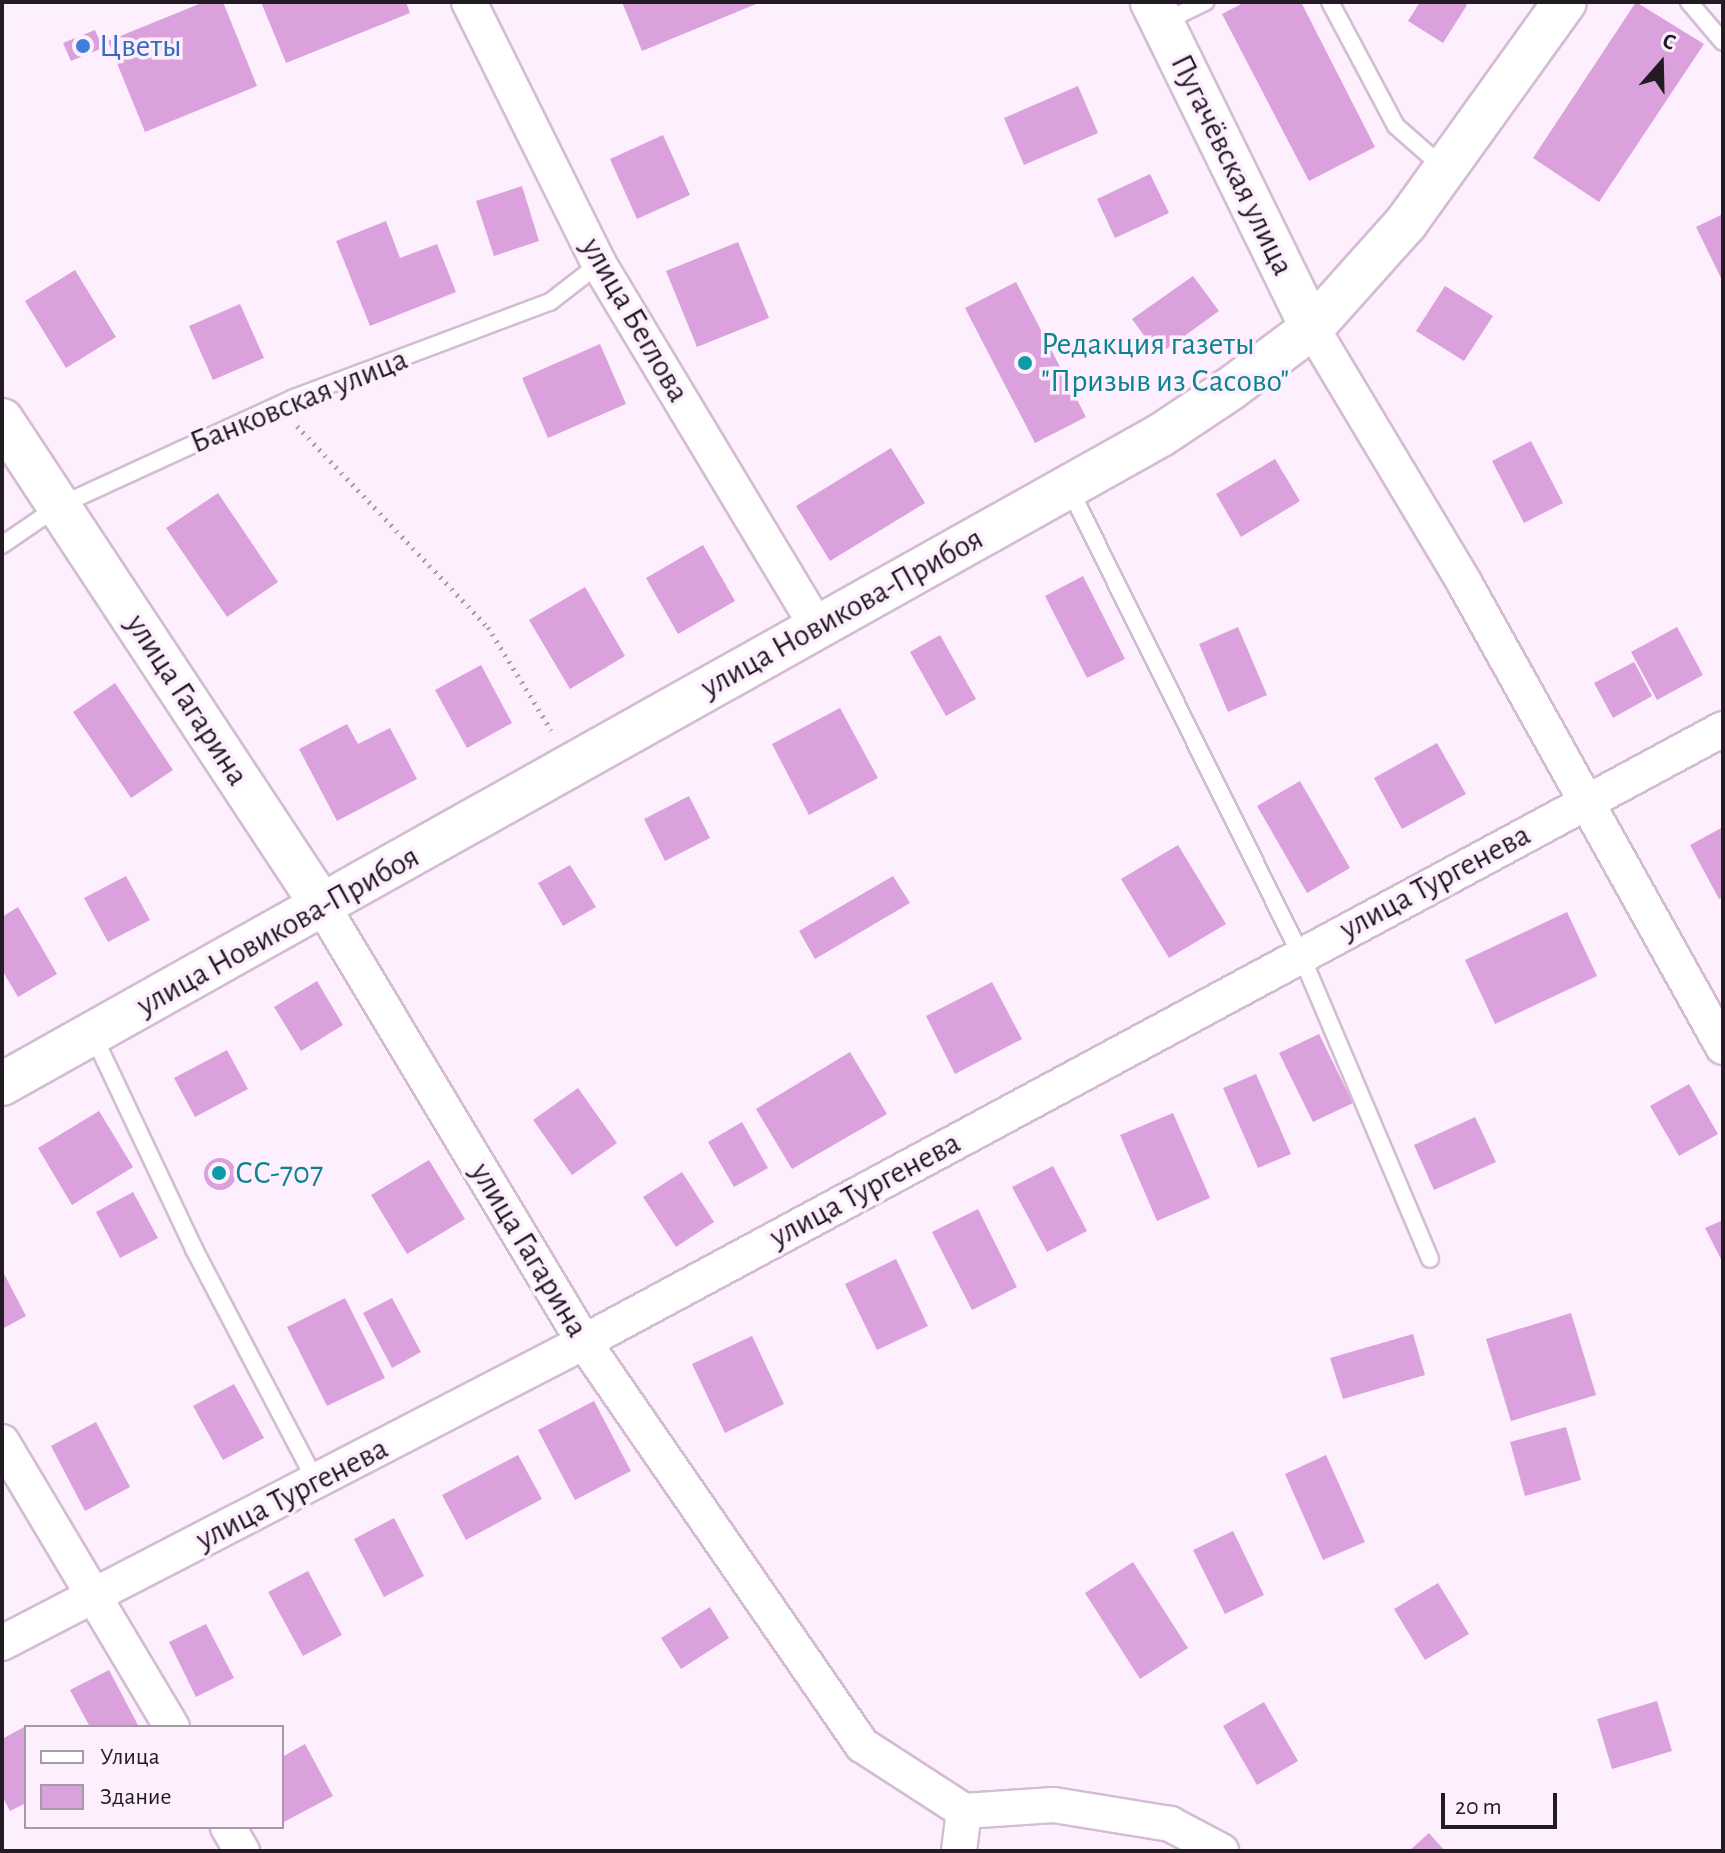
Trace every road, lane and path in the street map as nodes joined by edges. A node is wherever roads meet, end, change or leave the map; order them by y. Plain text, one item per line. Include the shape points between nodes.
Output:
1 (469, 2) edge
2 (1205, 2) edge
3 (1330, 2) edge
4 (1565, 2) edge
5 (1689, 2) edge
6 (1158, 12) edge
7 (1723, 42) edge
8 (1446, 170) junction
9 (599, 264) junction
10 (1312, 328) junction
11 (276, 406) junction
12 (2, 420) edge
13 (1068, 487) junction
14 (59, 506) junction
15 (2, 545) edge
16 (818, 628) junction
17 (1723, 729) edge
18 (572, 765) junction
19 (1587, 800) junction
20 (323, 907) junction
21 (1301, 955) junction
22 (93, 1035) junction
23 (1723, 1047) edge
24 (2, 1084) edge
25 (1430, 1259) dead end
26 (584, 1342) junction
27 (2, 1442) edge
28 (316, 1481) junction
29 (97, 1595) junction
30 (2, 1643) edge
31 (171, 1725) edge
32 (964, 1811) junction
33 (229, 1829) edge
34 (242, 1851) edge
35 (959, 1851) edge
36 (1221, 1851) edge

1 - 9 street, улица Беглова
2 - 6 lane
3 - 8 lane via 1396,126
4 - 8 street, улица Новикова-Прибоя
5 - 7 lane
6 - 10 street, Пугачёвская улица
8 - 10 street, улица Новикова-Прибоя
9 - 11 lane, Банковская улица via 550,302
9 - 16 street, улица Беглова
10 - 13 street, улица Новикова-Прибоя via 1161,435
10 - 19 street
11 - 14 lane, Банковская улица
11 - 18 path via 488,627
12 - 14 street, улица Гагарина
13 - 16 street, улица Новикова-Прибоя
13 - 21 lane
14 - 15 lane, Банковская улица
14 - 20 street, улица Гагарина
16 - 18 street, улица Новикова-Прибоя
17 - 19 street, улица Тургенева
18 - 20 street, улица Новикова-Прибоя
19 - 21 street, улица Тургенева
19 - 23 street
20 - 22 street, улица Новикова-Прибоя
20 - 26 street, улица Гагарина
21 - 25 lane
21 - 26 street, улица Тургенева
22 - 24 street, улица Новикова-Прибоя
22 - 28 lane via 194,1249
26 - 28 street, улица Тургенева
26 - 32 street, улица Гагарина via 862,1745
27 - 29 street
28 - 29 street, улица Тургенева
29 - 30 street, улица Тургенева
29 - 31 street
32 - 35 street
32 - 36 street via 1054,1805 1170,1824
33 - 34 street

